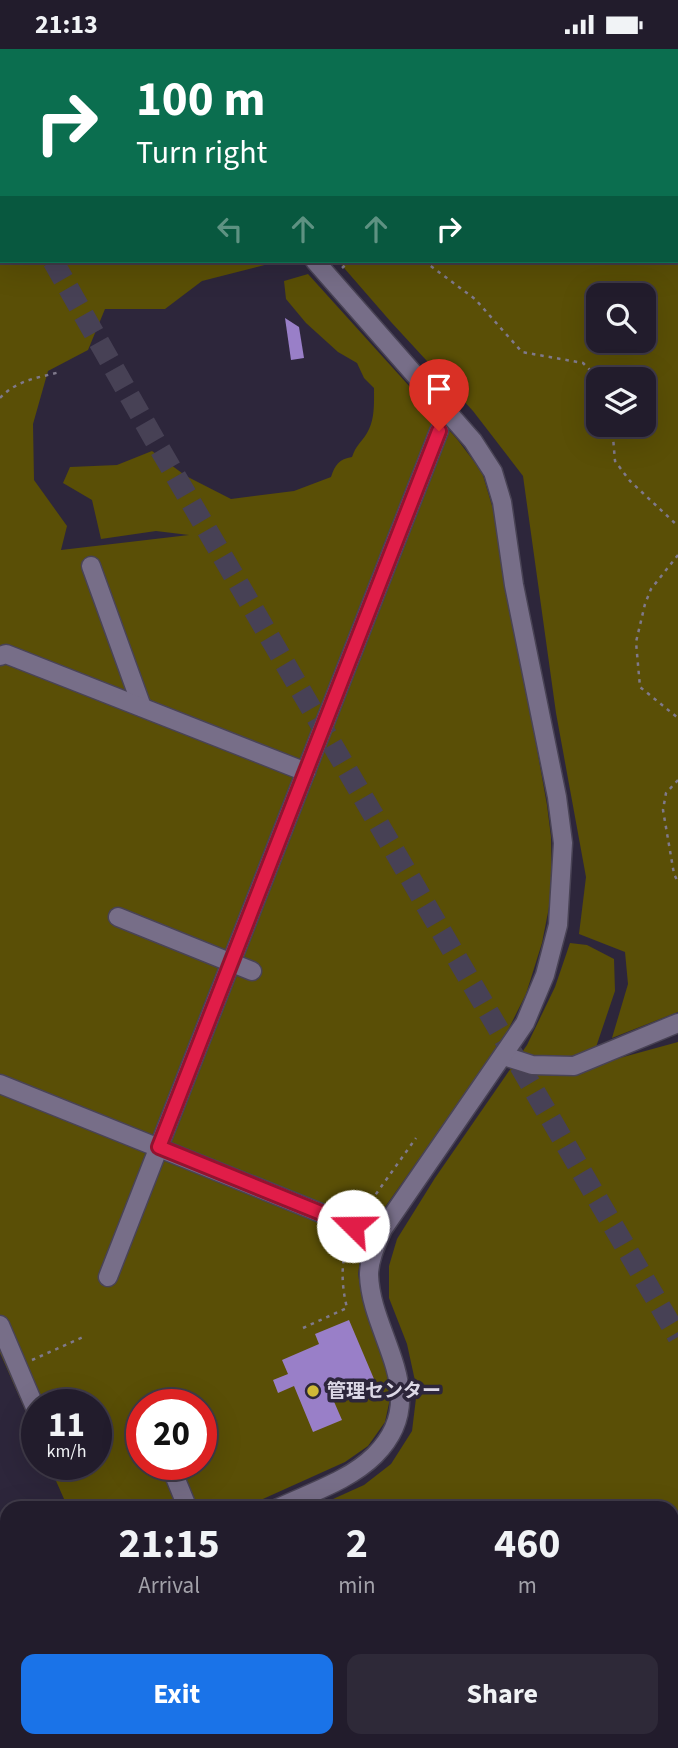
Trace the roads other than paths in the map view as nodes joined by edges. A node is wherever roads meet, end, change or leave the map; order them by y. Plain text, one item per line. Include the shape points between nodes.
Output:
1 (317, 263) edge
2 (439, 431) dead end
3 (91, 566) dead end
4 (0, 656) edge
5 (142, 707) junction
6 (306, 772) junction
7 (118, 918) dead end
8 (231, 963) junction
9 (252, 971) dead end
10 (678, 1023) edge
11 (504, 1056) junction
12 (0, 1084) edge
13 (159, 1147) junction
14 (353, 1226) dead end
15 (108, 1277) dead end
16 (0, 1325) edge
17 (28, 1389) edge
18 (176, 1480) edge
19 (185, 1501) edge
20 (293, 1501) edge

1 - 11 street via 473,441 493,472 502,502 563,843 558,925 545,975 525,1023
2 - 6 street
3 - 5 street
4 - 5 street via 6,654
5 - 6 street
6 - 8 street
7 - 8 street
8 - 9 street
8 - 13 street
10 - 11 street via 573,1066 532,1065
11 - 20 street via 383,1229 373,1251 372,1294 400,1386 390,1436 349,1475
12 - 13 street
13 - 14 street
13 - 15 street
16 - 17 street
18 - 19 street

